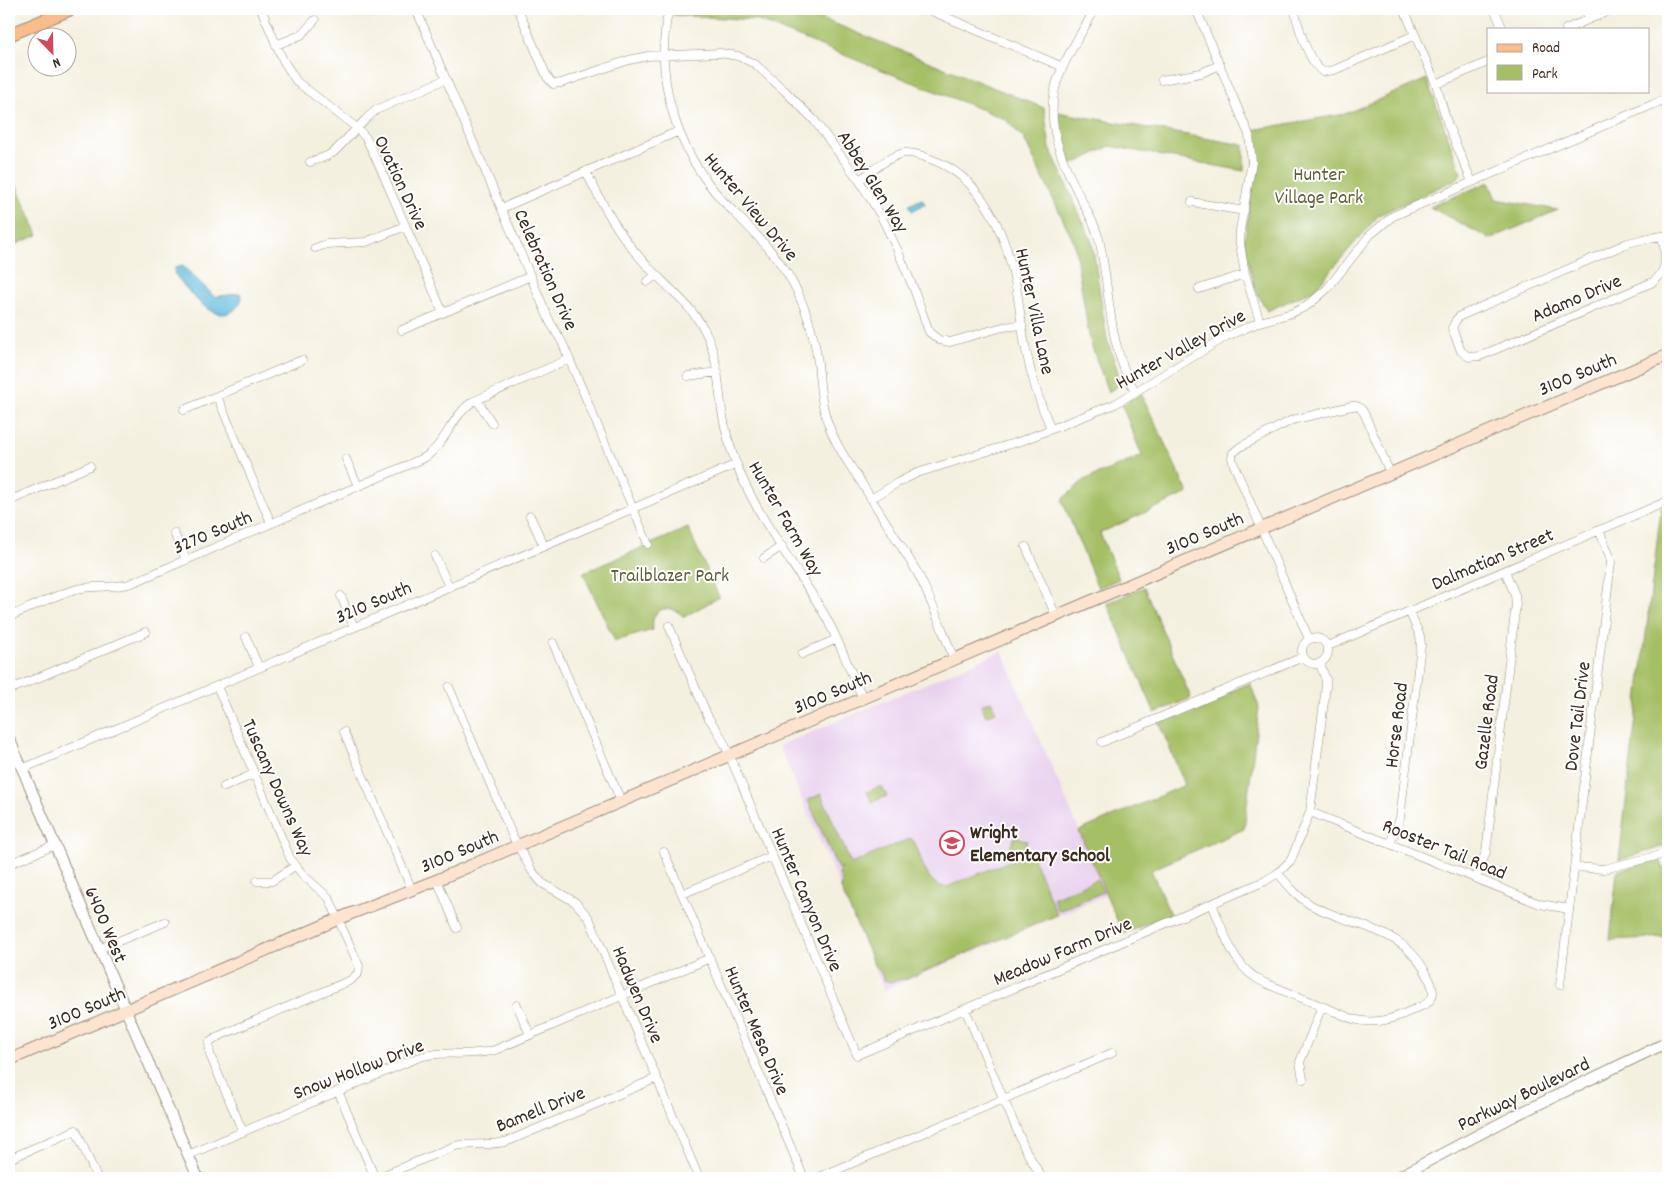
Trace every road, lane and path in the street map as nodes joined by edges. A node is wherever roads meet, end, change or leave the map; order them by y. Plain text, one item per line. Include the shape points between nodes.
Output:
1 (71, 9) edge
2 (261, 9) edge
3 (416, 9) edge
4 (518, 9) edge
5 (669, 9) edge
6 (927, 9) edge
7 (1095, 9) edge
8 (1196, 9) edge
9 (1294, 9) edge
10 (1404, 9) edge
11 (1494, 9) edge
12 (1585, 9) edge
13 (1613, 9) edge
14 (1589, 19) junction
15 (316, 20) dead end
16 (1503, 28) edge
17 (1568, 28) edge
18 (1415, 35) junction
19 (9, 36) edge
20 (276, 45) junction
21 (664, 55) junction
22 (1487, 62) edge
23 (1220, 65) junction
24 (1062, 67) junction
25 (446, 79) junction
26 (1162, 80) dead end
27 (1436, 84) junction
28 (1668, 98) edge
29 (357, 128) junction
30 (679, 131) junction
31 (310, 162) dead end
32 (586, 171) junction
33 (859, 180) junction
34 (1472, 182) junction
35 (1192, 202) dead end
36 (502, 208) junction
37 (1244, 211) junction
38 (405, 226) junction
39 (1665, 236) edge
40 (315, 248) dead end
41 (1245, 274) junction
42 (656, 275) junction
43 (531, 276) junction
44 (647, 282) dead end
45 (1199, 290) dead end
46 (442, 313) junction
47 (1260, 322) junction
48 (1022, 325) junction
49 (402, 330) dead end
50 (1668, 355) edge
51 (569, 359) junction
52 (302, 360) dead end
53 (718, 372) junction
54 (688, 376) dead end
55 (1135, 392) junction
56 (217, 396) junction
57 (477, 400) junction
58 (184, 410) dead end
59 (492, 423) dead end
60 (1051, 429) junction
61 (346, 459) dead end
62 (737, 464) junction
63 (90, 466) dead end
64 (1390, 473) junction
65 (358, 486) junction
66 (871, 499) junction
67 (9, 500) edge
68 (1668, 501) edge
69 (633, 508) junction
70 (530, 516) dead end
71 (271, 523) junction
72 (1262, 528) junction
73 (1600, 530) junction
74 (174, 533) dead end
75 (648, 544) dead end
76 (544, 546) junction
77 (782, 546) junction
78 (1026, 547) dead end
79 (435, 556) dead end
80 (764, 558) dead end
81 (186, 560) junction
82 (1505, 571) junction
83 (449, 587) junction
84 (341, 596) dead end
85 (1409, 611) junction
86 (1056, 616) junction
87 (9, 617) edge
88 (669, 626) dead end
89 (354, 627) junction
90 (146, 632) dead end
91 (246, 637) dead end
92 (837, 639) junction
93 (1309, 639) junction
94 (553, 643) dead end
95 (1328, 646) junction
96 (802, 654) dead end
97 (1303, 657) junction
98 (954, 659) junction
99 (1320, 664) junction
100 (259, 668) junction
101 (217, 686) junction
102 (449, 687) dead end
103 (9, 690) edge
104 (863, 698) junction
105 (344, 732) dead end
106 (9, 738) edge
107 (1102, 742) dead end
108 (729, 755) junction
109 (22, 768) junction
110 (254, 774) junction
111 (224, 786) dead end
112 (621, 801) junction
113 (1310, 812) junction
114 (1390, 844) junction
115 (55, 845) junction
116 (518, 845) junction
117 (664, 852) dead end
118 (1668, 853) edge
119 (772, 856) junction
120 (9, 864) edge
121 (296, 866) junction
122 (1574, 866) junction
123 (1278, 873) junction
124 (1476, 878) junction
125 (437, 880) junction
126 (257, 881) dead end
127 (412, 890) junction
128 (682, 894) junction
129 (1212, 904) junction
130 (1569, 909) junction
131 (339, 919) junction
132 (165, 922) dead end
133 (457, 928) dead end
134 (100, 950) junction
135 (710, 958) junction
136 (1560, 985) dead end
137 (622, 996) junction
138 (517, 1005) dead end
139 (1322, 1006) junction
140 (965, 1009) junction
141 (126, 1010) junction
142 (530, 1035) junction
143 (1668, 1042) edge
144 (1112, 1053) dead end
145 (857, 1055) joint
146 (9, 1060) edge
147 (657, 1078) junction
148 (1303, 1079) dead end
149 (338, 1091) junction
150 (1004, 1099) junction
151 (243, 1132) junction
152 (188, 1155) junction
153 (9, 1158) edge
154 (96, 1178) edge
155 (198, 1178) edge
156 (376, 1178) edge
157 (699, 1178) edge
158 (804, 1178) edge
159 (817, 1178) edge
160 (1042, 1178) edge
161 (1396, 1178) edge

1 - 19 main road
2 - 20 street, Ovation Drive
3 - 25 street, Celebration Drive
4 - 21 street, Abbey Glen Way via 553,84 636,58
5 - 21 street, Hunter View Drive
6 - 24 street
7 - 24 street
8 - 23 street
9 - 18 street via 1314,63 1322,72 1334,70
10 - 18 street
11 - 16 street
12 - 14 street
13 - 14 street
14 - 17 street
15 - 20 street via 301,34
18 - 27 street
20 - 29 street, Ovation Drive via 297,82
21 - 30 street, Hunter View Drive via 669,98
21 - 33 street, Abbey Glen Way via 720,53 738,56 755,64 814,120
22 - 27 street
23 - 26 street via 1194,75
23 - 37 street via 1245,122 1250,142 1251,169
24 - 55 street via 1053,97 1055,135 1062,158 1099,239 1115,346
25 - 29 street via 382,107
25 - 36 street, Celebration Drive
27 - 34 street via 1448,125
28 - 34 street, Hunter Valley Drive
29 - 31 street via 334,152
29 - 38 street, Ovation Drive via 373,151
30 - 32 street
30 - 66 street, Hunter View Drive via 701,174 770,248 797,290 813,336 820,391 829,426
32 - 36 street
32 - 42 street, Hunter Farm Way via 603,206 630,247
33 - 48 street, Abbey Glen Way via 892,238 932,336 942,342 950,342
33 - 48 street, Hunter Villa Lane via 890,159 911,153 942,164 962,177 984,201 1002,236 1013,270
34 - 47 street, Hunter Valley Drive via 1384,221 1314,301 1292,313
35 - 37 street
36 - 43 street, Celebration Drive
37 - 41 street via 1240,244
38 - 40 street via 366,242 327,244
38 - 46 street, Ovation Drive
39 - 39 street, Adamo Drive via 1666,264 1653,282 1480,356 1472,357 1460,351 1453,326 1462,315 1628,243
41 - 45 street
41 - 47 street
42 - 44 street
42 - 53 street, Hunter Farm Way via 697,318 712,347
43 - 46 street
43 - 51 street, Celebration Drive
46 - 49 street
47 - 55 street, Hunter Valley Drive via 1222,338
48 - 60 street, Hunter Villa Lane via 1032,378
50 - 64 main road, 3100 South
51 - 57 street
51 - 69 street, Celebration Drive
52 - 56 street
53 - 54 street
53 - 62 street, Hunter Farm Way via 724,421
55 - 60 street, Hunter Valley Drive via 1115,404
56 - 58 street
56 - 71 street
57 - 59 street
57 - 65 street, 3270 South via 460,413 439,446 424,458
60 - 66 street, Hunter Valley Drive via 1014,444 922,471
61 - 65 street
62 - 69 street, 3210 South
62 - 77 street, Hunter Farm Way via 752,498
63 - 67 street
64 - 72 main road, 3100 South
64 - 72 street via 1360,407 1352,406 1285,423 1233,453 1234,465
65 - 71 street, 3270 South
66 - 98 street, Hunter View Drive via 919,577
68 - 73 street, Dalmatian Street
69 - 75 street, Celebration Drive
69 - 76 street, 3210 South
70 - 76 street
71 - 81 street, 3270 South
72 - 86 main road, 3100 South
72 - 93 street
73 - 82 street, Dalmatian Street
73 - 122 street, Dove Tail Drive via 1611,562
74 - 81 street
76 - 83 street, 3210 South
77 - 80 street
77 - 92 street, Hunter Farm Way
78 - 86 street
79 - 83 street
81 - 87 street, 3270 South via 125,585 81,588
82 - 85 street, Dalmatian Street
82 - 124 street, Gazelle Road via 1516,604 1486,852
83 - 89 street, 3210 South
84 - 89 street
85 - 95 street, Dalmatian Street
85 - 114 street, Horse Road via 1421,645 1400,818
86 - 98 main road, 3100 South
88 - 108 street, Hunter Canyon Drive via 708,717
89 - 100 street, 3210 South
90 - 103 street
91 - 100 street
92 - 96 street
92 - 104 street, Hunter Farm Way
93 - 95 street via 1318,638
93 - 97 street via 1303,644
94 - 112 street
95 - 99 street via 1328,655
97 - 99 street via 1308,663
97 - 107 street
98 - 104 main road, 3100 South
99 - 113 street via 1326,686
100 - 101 street, 3210 South
101 - 109 street, 3210 South
101 - 110 street, Tuscany Downs Way
102 - 116 street, Hadwen Drive
104 - 108 main road, 3100 South
105 - 127 street
106 - 109 street, 6400 West
108 - 112 main road, 3100 South
108 - 119 street, Hunter Canyon Drive
109 - 115 street, 6400 West
110 - 111 street
110 - 121 street, Tuscany Downs Way
112 - 116 main road, 3100 South
113 - 114 street, Rooster Tail Road
113 - 123 street via 1293,856
114 - 124 street, Rooster Tail Road
115 - 120 street
115 - 134 street, 6400 West
116 - 125 main road, 3100 South
116 - 137 street, Hadwen Drive via 538,879 575,902 586,914
117 - 128 street, Hunter Mesa Drive
118 - 122 street via 1604,869
119 - 128 street
119 - 145 street, Hunter Canyon Drive
121 - 126 street via 272,881
121 - 131 street, Tuscany Downs Way via 329,898
122 - 130 street, Dove Tail Drive
123 - 129 street, Meadow Farm Drive
123 - 139 street via 1297,895 1310,904 1402,943 1424,968 1433,988 1431,1000 1426,1004 1389,1020 1360,1021
124 - 130 street, Rooster Tail Road via 1544,905
125 - 127 main road, 3100 South
125 - 133 street
127 - 131 main road, 3100 South
128 - 135 street, Hunter Mesa Drive
129 - 139 street via 1233,953 1246,972
129 - 140 street, Meadow Farm Drive
130 - 136 street, Dove Tail Drive
131 - 141 main road, 3100 South
131 - 151 street, Tuscany Downs Way via 358,961 358,971 352,980 209,1043 210,1055
132 - 134 street
134 - 141 street, 6400 West
135 - 137 street, Snow Hollow Drive
135 - 158 street, Hunter Mesa Drive
137 - 142 street, Snow Hollow Drive
137 - 147 street, Hadwen Drive
138 - 142 street
139 - 148 street via 1301,1058
140 - 145 street, Meadow Farm Drive
140 - 150 street
141 - 146 main road, 3100 South
141 - 152 street, 6400 West
142 - 149 street, Snow Hollow Drive via 484,1053 421,1056
143 - 161 street, Parkway Boulevard via 1514,1116
144 - 150 street
147 - 156 street, Bamell Drive via 508,1142 451,1147
147 - 157 street, Hadwen Drive
149 - 151 street, Snow Hollow Drive
149 - 156 street
150 - 159 street
150 - 160 street via 1025,1149
151 - 152 street, Snow Hollow Drive
152 - 155 street, 6400 West
153 - 154 street via 76,1130

